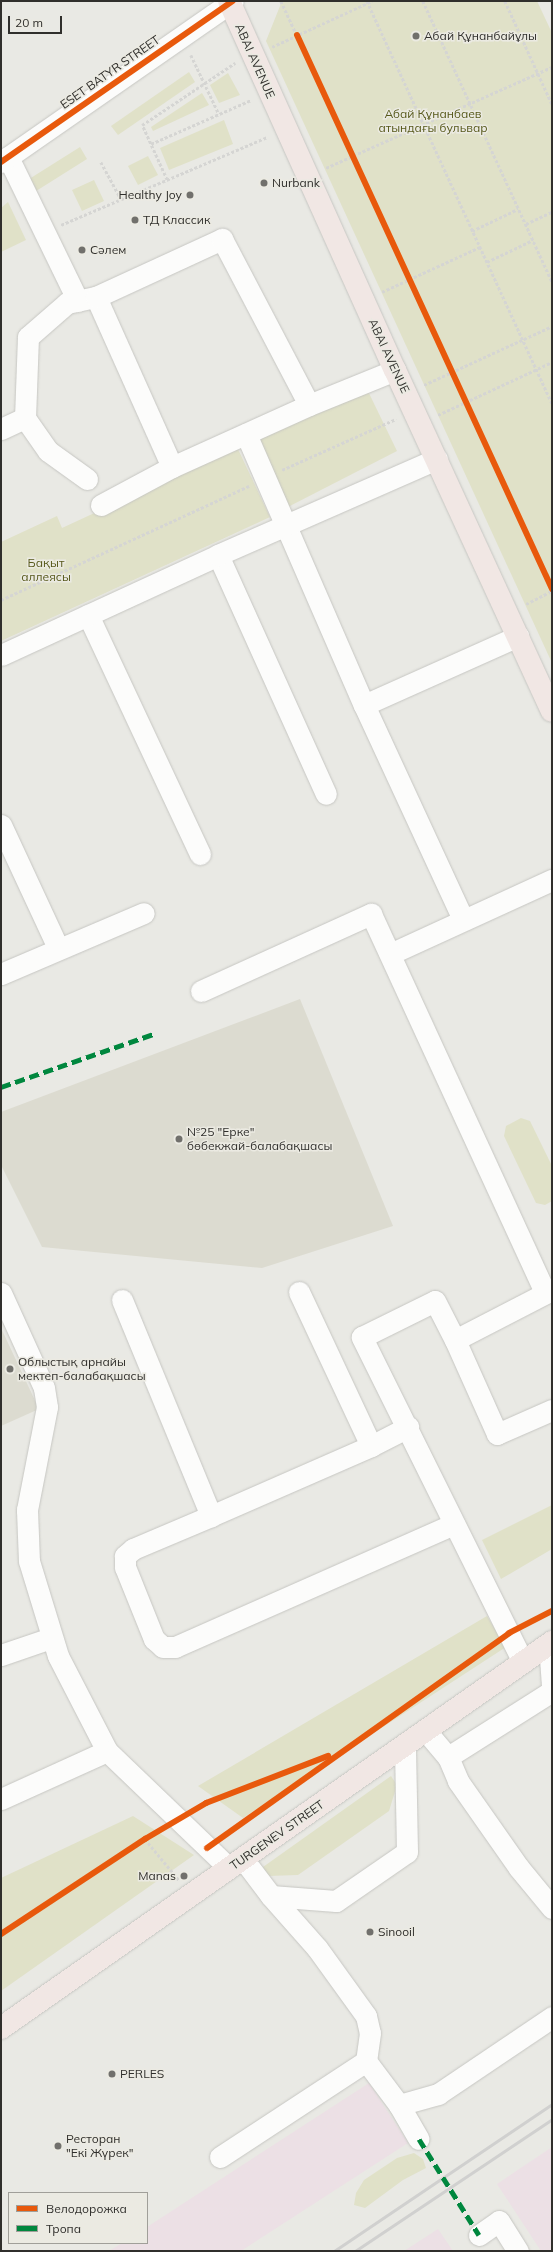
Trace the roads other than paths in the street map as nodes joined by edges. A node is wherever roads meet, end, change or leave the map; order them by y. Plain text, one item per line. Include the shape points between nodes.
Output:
1 (230, 2) edge
2 (4, 160) edge
3 (87, 299) junction
4 (395, 370) junction
5 (309, 405) junction
6 (25, 418) junction
7 (1, 429) edge
8 (246, 434) junction
9 (437, 459) junction
10 (172, 467) junction
11 (87, 479) dead end
12 (101, 505) dead end
13 (285, 525) junction
14 (218, 555) junction
15 (88, 615) junction
16 (518, 636) junction
17 (1, 655) edge
18 (364, 705) junction
19 (552, 711) edge
20 (326, 794) dead end
21 (1, 825) edge
22 (200, 854) dead end
23 (551, 884) edge
24 (144, 913) dead end
25 (463, 920) junction
26 (58, 948) junction
27 (390, 954) junction
28 (1, 974) edge
29 (202, 991) dead end
30 (299, 1292) dead end
31 (549, 1292) edge
32 (1, 1293) edge
33 (122, 1300) dead end
34 (455, 1340) junction
35 (552, 1410) edge
36 (408, 1428) junction
37 (371, 1446) junction
38 (210, 1516) junction
39 (454, 1524) junction
40 (51, 1638) junction
41 (550, 1643) edge
42 (1, 1655) edge
43 (523, 1662) junction
44 (552, 1686) edge
45 (552, 1692) edge
46 (425, 1730) junction
47 (405, 1745) junction
48 (107, 1751) junction
49 (448, 1756) junction
50 (1, 1799) edge
51 (236, 1864) junction
52 (271, 1896) junction
53 (552, 1908) edge
54 (552, 2017) edge
55 (1, 2028) edge
56 (366, 2061) junction
57 (400, 2105) junction
58 (419, 2139) dead end
59 (220, 2157) dead end
60 (479, 2235) dead end
61 (518, 2251) edge

1 - 2 street, ESET BATYR STREET
1 - 4 main road, ABAI AVENUE
2 - 3 street via 44,232
3 - 5 street via 222,239
3 - 6 street via 67,303 28,337
3 - 10 street
4 - 5 street
4 - 9 main road, ABAI AVENUE
5 - 8 street
6 - 7 street
6 - 11 street via 48,451
8 - 10 street
8 - 13 street
9 - 13 street
9 - 16 main road, ABAI AVENUE
10 - 12 street
13 - 14 street
13 - 18 street
14 - 15 street
14 - 20 street
15 - 17 street
15 - 22 street
16 - 18 street
16 - 19 main road, ABAI AVENUE
18 - 25 street
21 - 26 street
23 - 25 street
24 - 26 street
25 - 27 street
26 - 28 street
27 - 29 street via 371,914
27 - 31 street
30 - 37 street
31 - 34 street
32 - 40 street via 44,1388 47,1407 27,1510 29,1562
33 - 38 street
34 - 35 street via 497,1434
34 - 36 street via 435,1301 362,1337
36 - 37 street
36 - 39 street
37 - 38 street
38 - 39 street via 133,1549 125,1556 125,1567 154,1639 163,1647 175,1647
39 - 43 street
40 - 42 street
40 - 48 street
41 - 43 main road, TURGENEV STREET
41 - 44 street
43 - 46 main road, TURGENEV STREET
45 - 49 street
46 - 47 main road, TURGENEV STREET
46 - 49 street
47 - 51 main road, TURGENEV STREET
47 - 52 street via 407,1852 336,1901
48 - 50 street
48 - 51 street
49 - 53 street via 458,1781 519,1868
51 - 52 street
51 - 55 main road, TURGENEV STREET
52 - 56 street via 316,1948 366,2016 370,2032
54 - 57 street via 438,2094
56 - 57 street
56 - 59 street
57 - 58 street
60 - 61 street via 499,2221

